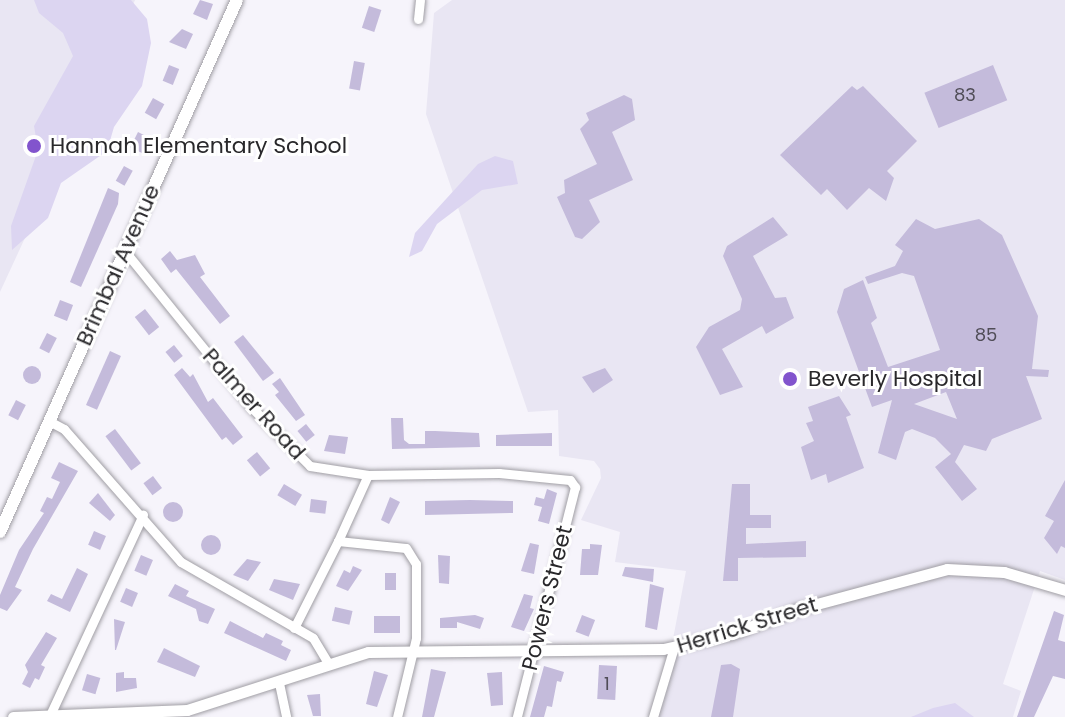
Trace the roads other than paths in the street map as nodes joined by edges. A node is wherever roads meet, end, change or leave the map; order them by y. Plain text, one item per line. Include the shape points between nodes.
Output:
1 (237, 0) edge
2 (420, 0) edge
3 (418, 19) dead end
4 (124, 250) junction
5 (49, 421) junction
6 (368, 475) junction
7 (570, 480) joint
8 (143, 515) junction
9 (0, 532) edge
10 (338, 541) junction
11 (1065, 590) edge
12 (294, 628) junction
13 (674, 647) junction
14 (535, 648) junction
15 (413, 650) junction
16 (328, 663) junction
17 (279, 683) junction
18 (50, 715) edge
19 (13, 717) edge
20 (286, 717) edge
21 (397, 717) edge
22 (517, 717) edge
23 (653, 717) edge

1 - 4 main road, Brimbal Avenue
2 - 3 street
4 - 5 main road, Brimbal Avenue
4 - 6 street, Palmer Road via 310,466
5 - 8 street via 64,429
5 - 9 main road, Brimbal Avenue
6 - 7 street, Palmer Road via 499,473
6 - 10 street
7 - 14 street, Powers Street via 575,487
8 - 12 street via 181,562
8 - 18 street
10 - 12 street
10 - 15 street via 393,543 411,552 418,598
11 - 13 street, Herrick Street via 1004,572 947,569
12 - 16 street via 318,642
13 - 14 street, Herrick Street via 637,652
13 - 23 street
14 - 15 street, Herrick Street
14 - 22 street, Powers Street
15 - 16 street, Herrick Street via 359,653
15 - 21 street
16 - 17 street, Herrick Street
17 - 18 street, Herrick Street via 187,710
17 - 20 street
18 - 19 street, Herrick Street

